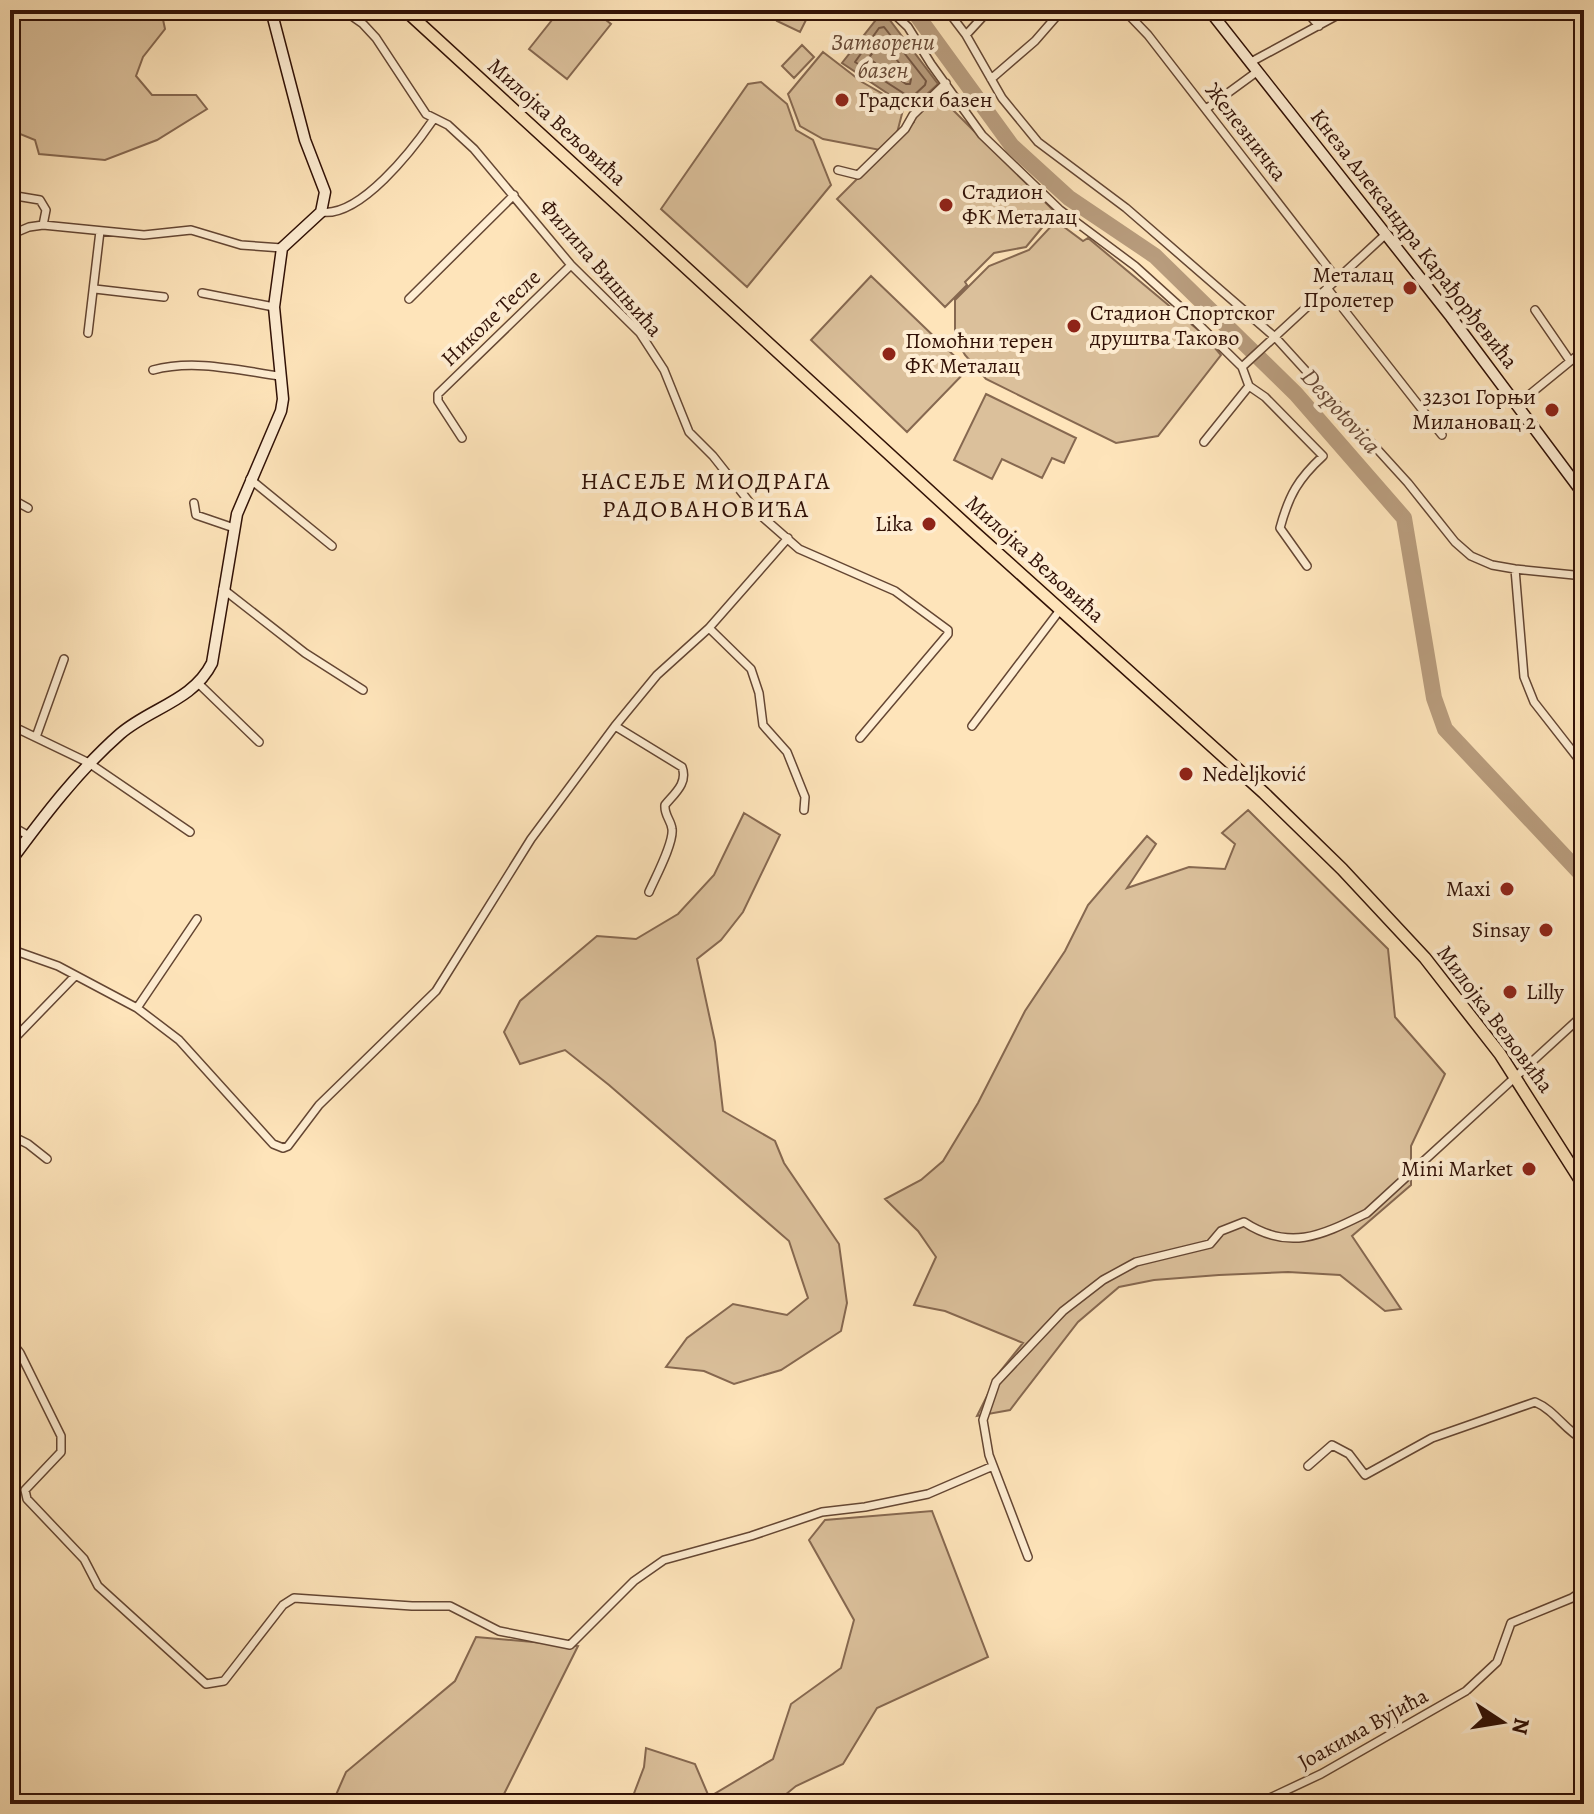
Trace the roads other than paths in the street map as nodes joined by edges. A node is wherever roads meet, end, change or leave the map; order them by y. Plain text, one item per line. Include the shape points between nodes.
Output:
1 (271, 10) edge
2 (343, 10) edge
3 (405, 10) edge
4 (425, 10) edge
5 (890, 10) edge
6 (947, 10) edge
7 (989, 10) edge
8 (1062, 10) edge
9 (1124, 10) edge
10 (1209, 10) edge
11 (1305, 10) edge
12 (1347, 10) edge
13 (418, 22) junction
14 (1319, 26) junction
15 (966, 35) junction
16 (1254, 67) junction
17 (991, 79) junction
18 (946, 83) junction
19 (1206, 109) junction
20 (433, 120) junction
21 (838, 170) dead end
22 (10, 195) edge
23 (514, 195) junction
24 (321, 212) junction
25 (43, 225) junction
26 (100, 231) junction
27 (1386, 234) junction
28 (10, 235) edge
29 (282, 248) junction
30 (571, 265) junction
31 (1337, 279) junction
32 (1327, 288) junction
33 (95, 289) junction
34 (202, 293) dead end
35 (164, 297) dead end
36 (409, 299) dead end
37 (274, 307) junction
38 (1535, 310) dead end
39 (88, 333) dead end
40 (1276, 338) junction
41 (1584, 350) edge
42 (1570, 361) junction
43 (1245, 365) junction
44 (153, 370) dead end
45 (279, 376) junction
46 (1249, 386) junction
47 (1518, 404) junction
48 (1442, 435) dead end
49 (462, 438) dead end
50 (1204, 442) dead end
51 (250, 479) junction
52 (1584, 495) edge
53 (10, 498) edge
54 (194, 503) dead end
55 (28, 508) dead end
56 (234, 528) junction
57 (788, 538) junction
58 (332, 546) dead end
59 (1307, 566) dead end
60 (1515, 569) junction
61 (1584, 576) edge
62 (223, 589) junction
63 (1060, 610) junction
64 (709, 628) junction
65 (64, 659) dead end
66 (199, 684) junction
67 (363, 690) dead end
68 (10, 725) edge
69 (615, 726) junction
70 (972, 726) dead end
71 (36, 737) junction
72 (860, 738) dead end
73 (259, 742) dead end
74 (89, 763) junction
75 (1584, 766) edge
76 (804, 810) dead end
77 (10, 825) edge
78 (190, 832) dead end
79 (29, 836) junction
80 (10, 862) edge
81 (649, 892) dead end
82 (197, 919) dead end
83 (10, 949) edge
84 (75, 976) junction
85 (137, 1008) junction
86 (1584, 1014) edge
87 (10, 1043) edge
88 (1516, 1076) junction
89 (10, 1135) edge
90 (47, 1159) dead end
91 (1584, 1186) edge
92 (10, 1340) edge
93 (1584, 1440) edge
94 (993, 1466) junction
95 (1308, 1466) dead end
96 (1028, 1557) dead end
97 (1584, 1590) edge
98 (1257, 1804) edge

1 - 24 street via 305,140 324,186
2 - 20 street, Филипа Вишњића via 369,30
3 - 13 main road, Милојка Вељовића
4 - 13 street
5 - 18 street
6 - 15 street
7 - 15 street
8 - 17 street
9 - 19 street, Железничка
10 - 16 street, Кнеза Александра Карађорђевића
11 - 14 street
12 - 14 street
13 - 63 main road, Милојка Вељовића
14 - 16 street
15 - 17 street
16 - 19 street
16 - 27 street, Кнеза Александра Карађорђевића
17 - 40 street via 1038,142 1126,208
18 - 21 street via 858,175
18 - 43 street via 982,135 1060,210 1135,266
19 - 31 street, Железничка
20 - 23 street, Филипа Вишњића via 459,133
20 - 24 street via 371,190 341,211
22 - 25 street via 40,200 46,210
23 - 30 street, Филипа Вишњића
23 - 36 street
24 - 29 street
25 - 26 street
25 - 28 street
26 - 29 street via 144,235 191,230 241,245
26 - 33 street
27 - 31 street
27 - 47 street, Кнеза Александра Карађорђевића
29 - 37 street
30 - 49 street, Николе Тесле via 438,394
30 - 57 street, Филипа Вишњића via 640,333 664,370 689,432 758,513
31 - 32 street
32 - 40 street
32 - 48 street
33 - 35 street
33 - 39 street
34 - 37 street
37 - 45 street
38 - 42 street
40 - 43 street
40 - 60 street via 1455,542 1471,556
41 - 42 street
42 - 47 street
43 - 46 street
44 - 45 street via 204,365
45 - 51 street via 281,411
46 - 50 street
46 - 59 street via 1323,456 1301,476 1280,528
47 - 52 street, Кнеза Александра Карађорђевића
51 - 56 street
51 - 58 street
53 - 55 street
54 - 56 street via 196,515
56 - 62 street
57 - 64 street
57 - 72 street, Филипа Вишњића via 803,551 895,591 948,630
60 - 61 street
60 - 75 street via 1524,677 1534,702
62 - 66 street via 212,663
62 - 67 street
63 - 70 street
63 - 88 main road, Милојка Вељовића via 1342,869 1425,958
64 - 69 street via 657,675
64 - 76 street via 751,669 763,725 787,752 805,797
65 - 71 street
66 - 73 street
66 - 74 street via 140,718
68 - 71 street
69 - 81 street via 682,767 685,774 665,805 671,839
69 - 85 street via 531,839 436,991 319,1105 283,1148 273,1144 179,1040
71 - 74 street
74 - 78 street
74 - 79 street
77 - 79 street
79 - 80 street
82 - 85 street
83 - 84 street
84 - 85 street
84 - 87 street
86 - 88 street
88 - 91 main road, Милојка Вељовића
88 - 94 street via 1357,1218 1324,1234 1291,1240 1244,1222 1221,1231 1210,1244 1136,1262 1103,1280 1063,1311 996,1382 983,1420
89 - 90 street
92 - 94 street via 61,1436 61,1452 25,1490 27,1499 84,1559 98,1586 206,1684 224,1681 274,1615 294,1598 450,1606 499,1631 570,1645 634,1581 664,1560 822,1512 928,1494
93 - 95 street via 1568,1431 1551,1409 1535,1402 1432,1438 1365,1475 1349,1454 1332,1445
94 - 96 street
97 - 98 street, Јоакима Вујића via 1511,1623 1497,1662 1466,1691 1321,1774

